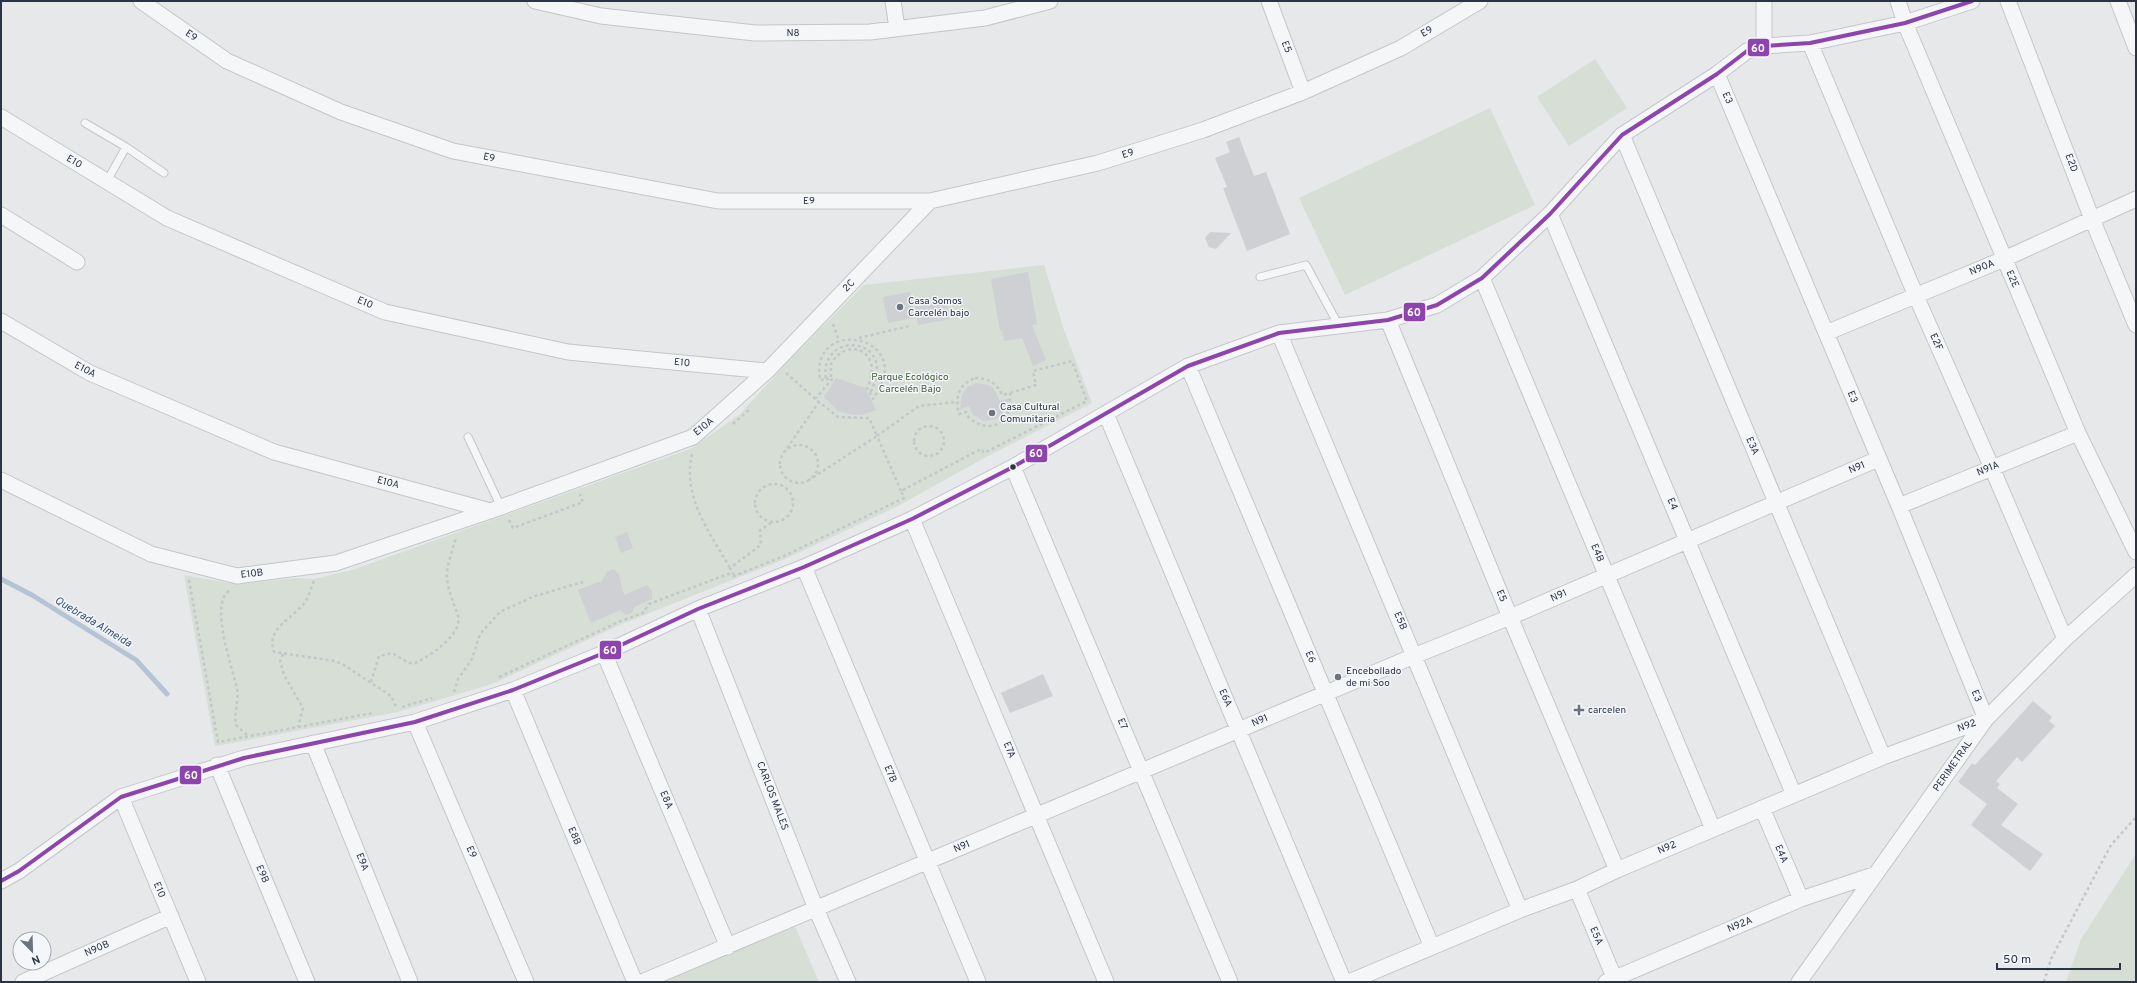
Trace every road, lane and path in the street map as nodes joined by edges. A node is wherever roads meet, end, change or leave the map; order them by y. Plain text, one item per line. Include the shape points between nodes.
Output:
1 (141, 1) edge
2 (535, 1) edge
3 (893, 1) edge
4 (1050, 1) edge
5 (1269, 1) edge
6 (1480, 1) edge
7 (1764, 1) edge
8 (1898, 1) edge
9 (1972, 1) edge
10 (2008, 1) edge
11 (2118, 1) edge
12 (1905, 23) junction
13 (896, 28) junction
14 (1810, 43) junction
15 (1764, 46) junction
16 (2136, 48) edge
17 (1717, 74) junction
18 (1304, 92) junction
19 (1, 117) edge
20 (85, 123) dead end
21 (1622, 135) junction
22 (126, 147) junction
23 (164, 173) dead end
24 (107, 181) junction
25 (2136, 199) edge
26 (930, 201) junction
27 (1550, 214) junction
28 (1, 215) edge
29 (2092, 219) junction
30 (2004, 259) junction
31 (77, 262) dead end
32 (1260, 277) dead end
33 (1482, 278) junction
34 (1916, 296) junction
35 (1388, 320) junction
36 (1, 321) edge
37 (2136, 325) edge
38 (909, 326) dead end
39 (1339, 326) junction
40 (827, 327) dead end
41 (1278, 333) junction
42 (1826, 333) junction
43 (857, 339) junction
44 (839, 341) junction
45 (788, 366) dead end
46 (1188, 366) junction
47 (784, 371) junction
48 (773, 374) junction
49 (834, 377) dead end
50 (826, 379) junction
51 (870, 393) junction
52 (1010, 393) junction
53 (815, 399) junction
54 (819, 402) junction
55 (956, 402) junction
56 (752, 406) dead end
57 (1106, 414) junction
58 (729, 427) dead end
59 (2078, 433) junction
60 (943, 435) joint
61 (877, 436) junction
62 (468, 438) dead end
63 (784, 452) junction
64 (685, 456) dead end
65 (1878, 459) junction
66 (1013, 467) junction
67 (1992, 468) junction
68 (1, 480) edge
69 (809, 480) junction
70 (587, 490) dead end
71 (901, 491) junction
72 (1776, 502) junction
73 (1899, 506) junction
74 (499, 512) junction
75 (912, 518) junction
76 (771, 523) junction
77 (449, 539) dead end
78 (1687, 540) junction
79 (2136, 552) edge
80 (804, 567) junction
81 (730, 568) junction
82 (1606, 574) junction
83 (2136, 575) edge
84 (734, 576) junction
85 (309, 580) dead end
86 (196, 581) dead end
87 (583, 582) dead end
88 (234, 587) dead end
89 (698, 610) junction
90 (1510, 617) junction
91 (2065, 639) junction
92 (604, 653) junction
93 (283, 654) junction
94 (1414, 656) junction
95 (498, 677) dead end
96 (371, 682) junction
97 (462, 689) dead end
98 (513, 690) junction
99 (454, 692) junction
100 (1325, 693) junction
101 (447, 694) dead end
102 (433, 698) dead end
103 (397, 709) junction
104 (389, 710) dead end
105 (374, 713) dead end
106 (1986, 719) junction
107 (415, 722) junction
108 (298, 727) junction
109 (1238, 730) junction
110 (248, 736) junction
111 (313, 743) junction
112 (1883, 757) junction
113 (216, 765) junction
114 (1142, 771) junction
115 (1794, 794) junction
116 (121, 797) junction
117 (1762, 808) junction
118 (1037, 816) junction
119 (2136, 817) edge
120 (1713, 829) junction
121 (927, 862) junction
122 (1, 869) edge
123 (1618, 870) junction
124 (19, 871) junction
125 (1876, 874) junction
126 (1, 881) edge
127 (1577, 889) junction
128 (1801, 899) junction
129 (816, 909) junction
130 (1520, 910) junction
131 (171, 916) junction
132 (728, 947) junction
133 (1432, 947) junction
134 (1612, 981) edge
135 (23, 982) edge
136 (198, 982) edge
137 (307, 982) edge
138 (410, 982) edge
139 (526, 982) edge
140 (635, 982) edge
141 (642, 982) edge
142 (848, 982) edge
143 (978, 982) edge
144 (1106, 982) edge
145 (1230, 982) edge
146 (1344, 982) edge
147 (1350, 982) edge
148 (1799, 982) edge
149 (2044, 982) edge

1 - 26 street, E9 via 227,61 341,112 453,151 718,201
2 - 13 street, N8 via 602,16 755,33 870,32
3 - 13 street
4 - 13 street, N8 via 985,18
5 - 18 street, E5
6 - 18 street, E9 via 1401,48
7 - 15 street
8 - 12 street, E2E
9 - 12 street
10 - 29 street, E2D
11 - 16 street
12 - 14 street
12 - 30 street, E2E
14 - 15 street
14 - 34 street, E2F
15 - 17 street via 1747,51
17 - 21 street
17 - 42 street, E3
18 - 26 street, E9 via 1203,130 1098,163
19 - 24 street, E10
20 - 22 lane
21 - 27 street
21 - 72 street, E3A
22 - 23 lane
22 - 24 lane
24 - 48 street, E10 via 167,218 385,312 568,352
25 - 29 street, N90A
26 - 48 street, 2C
27 - 33 street
27 - 78 street, E4
28 - 31 street
29 - 30 street, N90A
29 - 37 street, E2D
30 - 34 street, N90A
30 - 59 street, E2E
32 - 39 lane via 1306,265
33 - 35 street via 1437,305
33 - 82 street, E4B
34 - 42 street, N90A
34 - 67 street, E2F
35 - 39 street
35 - 90 street, E5
36 - 74 street, E10A via 90,373 274,452
38 - 43 path
39 - 41 street
40 - 44 path via 832,322
41 - 46 street
41 - 94 street, E5B
42 - 65 street, E3
43 - 44 path
43 - 51 path via 868,342 883,360 883,382 873,399
44 - 50 path via 826,350 821,360 820,380
45 - 47 path
46 - 57 street
46 - 100 street, E6
47 - 48 path
47 - 53 path
48 - 74 street, E10A via 693,437
49 - 53 path
50 - 51 path via 831,378 830,371 835,357 848,350 856,350 868,357 872,364 872,378 867,388
50 - 51 path via 825,371 831,354 838,348 856,345 865,348 877,362 877,380
52 - 55 path via 1002,395 991,381 975,378 961,387
52 - 55 path via 1009,410 1005,418 991,426 976,424 966,412 959,414
52 - 71 path via 1036,385 1033,371 1072,361 1087,401 984,454 981,449
53 - 54 path
54 - 61 path via 838,417 869,418
54 - 63 path
55 - 61 path via 919,406
56 - 58 path via 742,418
57 - 66 street
57 - 109 street, E6A
59 - 67 street, N91A
59 - 79 street, E2E
60 - 60 path via 934,427 923,427 915,436 916,448 924,456 936,455 944,446
61 - 69 path
61 - 71 path
62 - 74 lane
63 - 69 path via 780,464 784,477 796,483
63 - 69 path via 795,445 808,446 813,451 819,463 818,470
64 - 81 path via 692,453 689,473 696,508
65 - 72 street, N91
65 - 73 street, E3
66 - 75 street
66 - 114 street, E7
67 - 73 street, N91A
67 - 91 street, E2F
68 - 74 street, E10B via 151,554 237,576 336,563
70 - 74 path via 580,493 583,502 513,528
71 - 84 path via 904,498 784,556
72 - 78 street, N91
72 - 112 street, E3A
73 - 106 street, E3
75 - 80 street
75 - 118 street, E7A
76 - 76 path via 789,516 793,502 788,490 776,484 770,484 758,491 754,504 759,516
76 - 81 path via 760,530 761,545
77 - 96 path via 457,536 446,576 449,594 458,617 452,638 415,663 409,663 392,653 379,656
78 - 82 street, N91
78 - 115 street, E4
80 - 89 street
80 - 121 street, E7B
81 - 84 path
82 - 90 street, N91
82 - 120 street, E4B
83 - 91 street, PERIMETRAL
84 - 95 path via 728,574 649,604 642,614 621,621
85 - 93 path via 314,579 305,601 272,635 274,652
86 - 110 path via 188,580 218,742
87 - 99 path via 535,596 500,612 480,634 472,659 458,679
88 - 110 path via 226,592 222,600 222,620 226,654 237,689 236,725
89 - 92 street
89 - 129 street, CARLOS MALES
90 - 94 street, N91
90 - 123 street, E5
91 - 106 street, PERIMETRAL
92 - 98 street
92 - 132 street, E8A
93 - 96 path via 335,661
93 - 108 path via 280,661 284,675 303,708
94 - 100 street, N91
94 - 130 street, E5B
96 - 103 path via 391,696
97 - 99 path
98 - 107 street
98 - 140 street, E8B
99 - 101 path
100 - 109 street, N91
100 - 133 street, E6
102 - 103 path
103 - 104 path
105 - 108 path
106 - 112 street, N92
106 - 125 street, PERIMETRAL
107 - 111 street
107 - 139 street, E9
108 - 110 path
109 - 114 street, N91
109 - 146 street, E6A
111 - 113 street
111 - 138 street, E9A
112 - 115 street, N92
113 - 116 street
113 - 137 street, E9B
114 - 118 street, N91
114 - 145 street, E7
115 - 117 street, N92
116 - 124 street
116 - 131 street, E10
117 - 120 street, N92
117 - 128 street, E4A
118 - 121 street, N91
118 - 144 street, E7A
119 - 149 path via 2111,845 2052,959
120 - 123 street, N92
121 - 129 street, N91
121 - 143 street, E7B
122 - 124 street
123 - 127 street, N92
124 - 126 street
125 - 128 street, N92A
125 - 148 street, PERIMETRAL
127 - 130 street, N92
127 - 134 street, E5A
128 - 134 street, N92A
129 - 132 street, N91
129 - 142 street, CARLOS MALES
130 - 133 street, N92
131 - 135 street, N90B
131 - 136 street, E10
132 - 141 street, N91
133 - 147 street, N92

